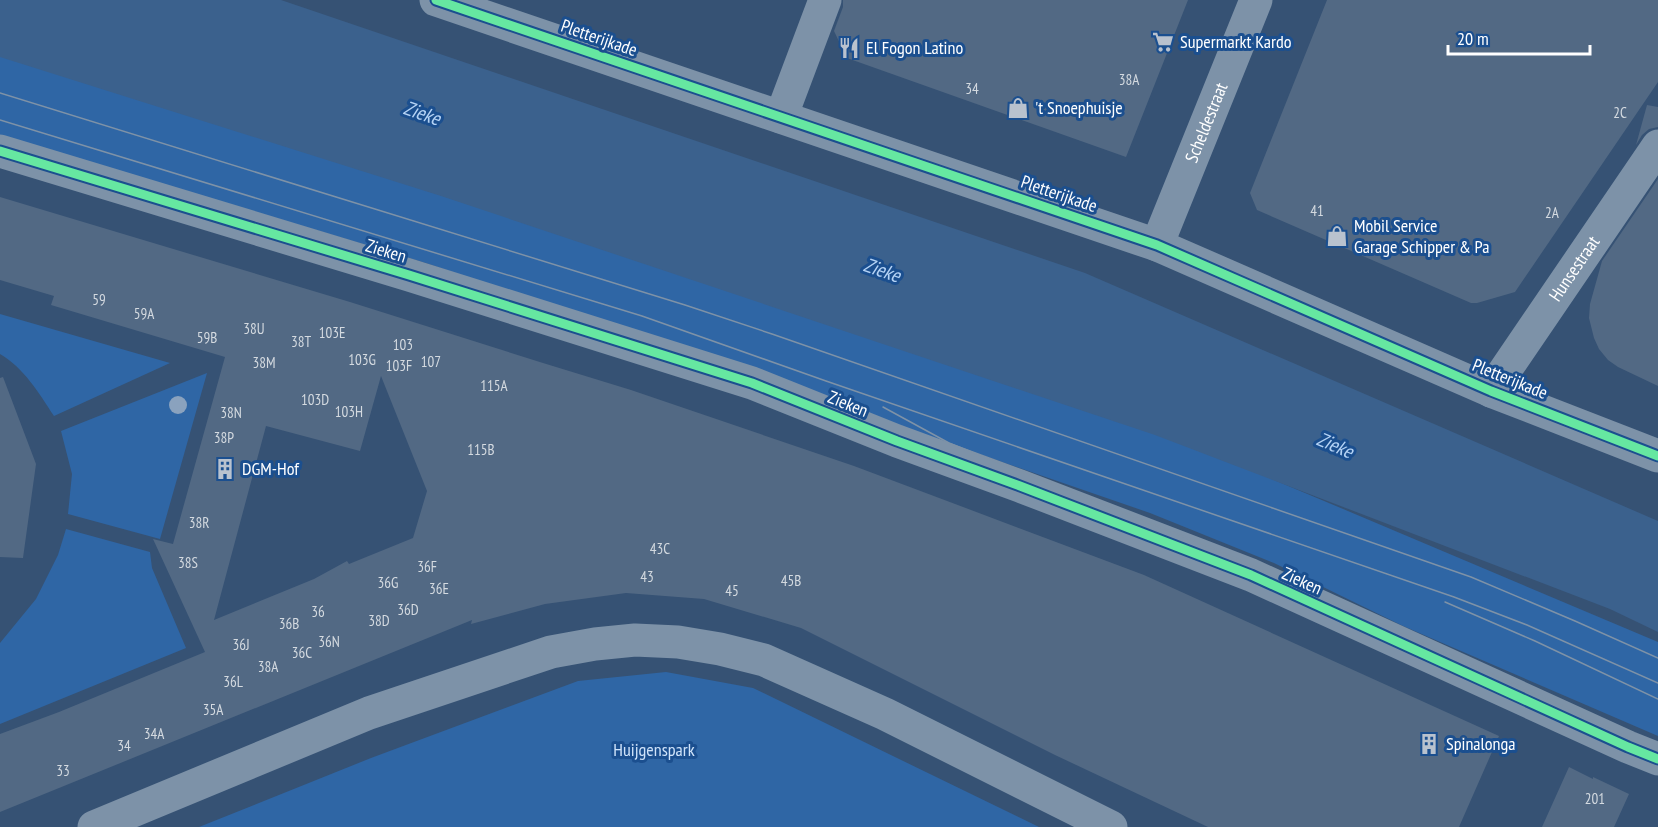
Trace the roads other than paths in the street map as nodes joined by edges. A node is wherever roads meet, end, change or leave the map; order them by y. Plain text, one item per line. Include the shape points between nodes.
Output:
1 (436, 0) edge
2 (825, 0) edge
3 (1256, 0) edge
4 (781, 117) junction
5 (1658, 146) edge
6 (0, 151) edge
7 (1157, 245) junction
8 (1491, 391) junction
9 (1658, 456) edge
10 (1658, 759) edge
11 (94, 827) edge
12 (1111, 827) edge

1 - 4 street, Pletterijkade
2 - 4 street
3 - 7 street, Scheldestraat
4 - 7 street, Pletterijkade
5 - 8 street, Hunsestraat
6 - 10 street, Zieken via 752,383 1251,575
7 - 8 street, Pletterijkade
8 - 9 street, Pletterijkade
11 - 12 street via 369,713 551,652 635,640 678,642 764,660 885,714

